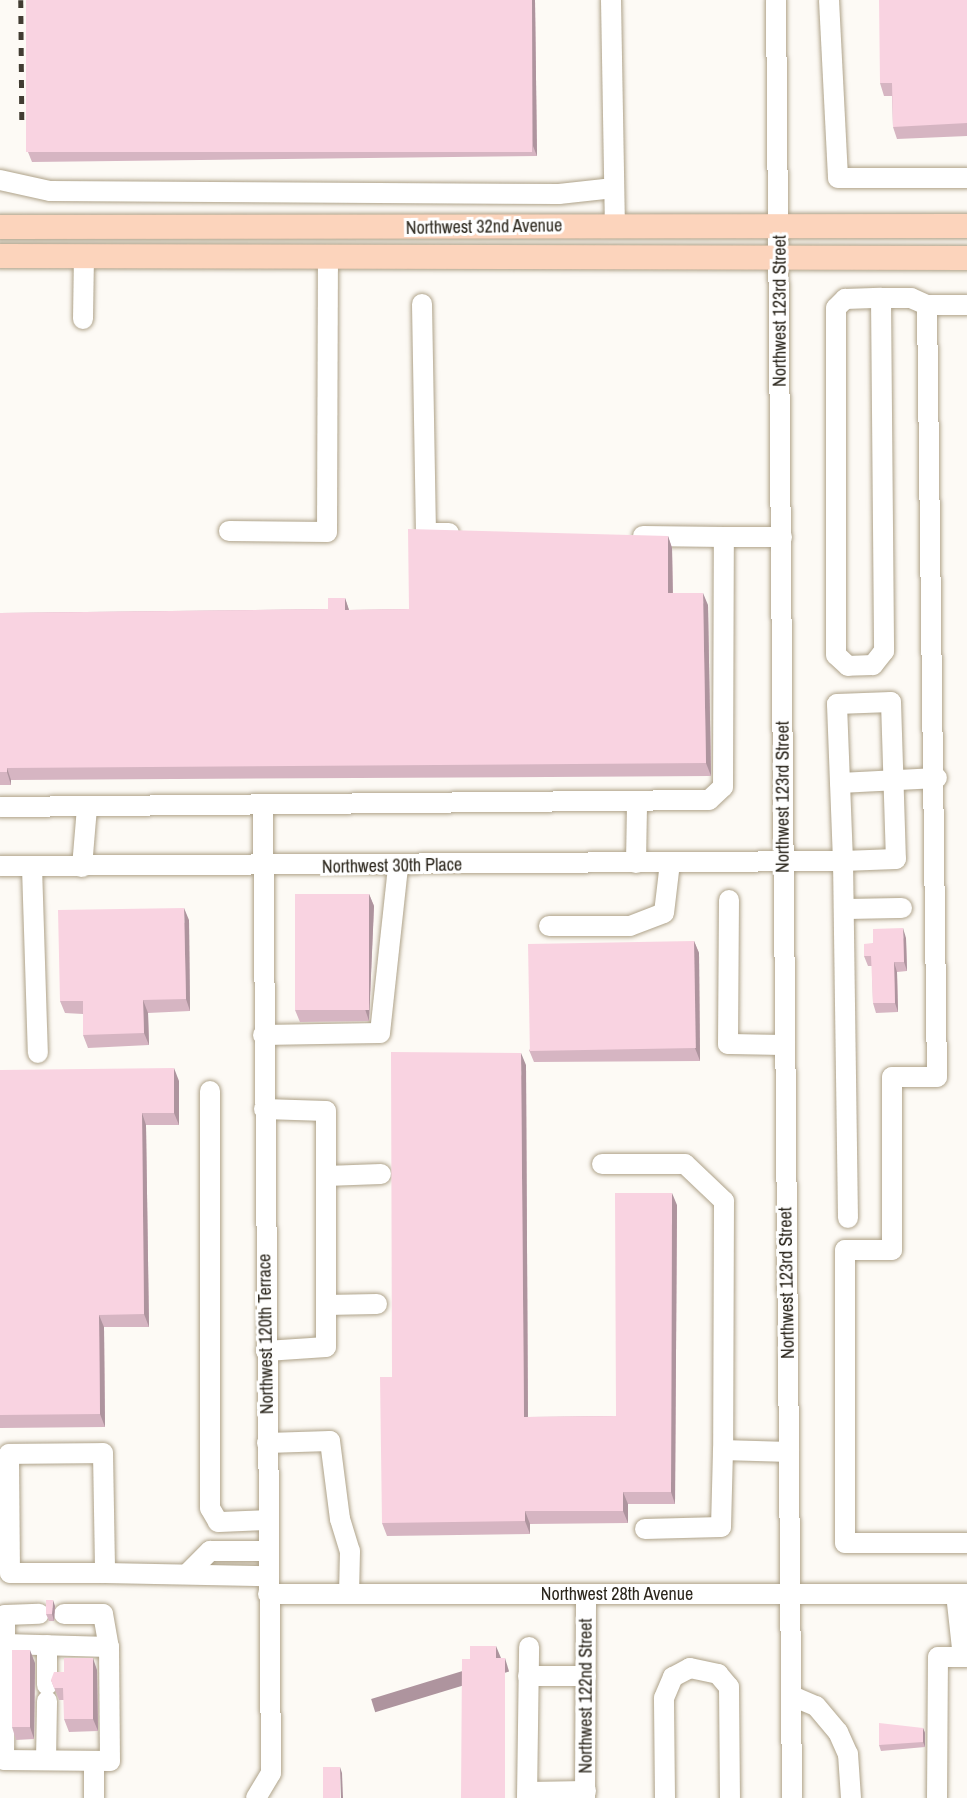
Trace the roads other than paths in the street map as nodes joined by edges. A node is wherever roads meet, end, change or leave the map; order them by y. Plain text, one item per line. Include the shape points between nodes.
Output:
1 (611, 0) edge
2 (776, 0) edge
3 (829, 0) edge
4 (967, 178) edge
5 (0, 180) edge
6 (614, 188) junction
7 (615, 226) junction
8 (779, 226) junction
9 (967, 226) edge
10 (0, 227) edge
11 (0, 256) edge
12 (84, 256) junction
13 (328, 256) junction
14 (780, 257) junction
15 (967, 258) edge
16 (880, 298) junction
17 (422, 304) dead end
18 (927, 305) junction
19 (967, 305) edge
20 (83, 319) dead end
21 (229, 531) dead end
22 (471, 534) edge
23 (621, 536) edge
24 (724, 537) junction
25 (782, 537) junction
26 (937, 778) junction
27 (894, 779) junction
28 (840, 783) junction
29 (637, 803) junction
30 (263, 806) junction
31 (0, 807) edge
32 (87, 807) junction
33 (843, 861) junction
34 (784, 862) junction
35 (636, 863) junction
36 (670, 863) junction
37 (0, 866) edge
38 (398, 866) junction
39 (33, 867) junction
40 (82, 867) junction
41 (262, 867) junction
42 (729, 900) dead end
43 (902, 908) dead end
44 (844, 909) junction
45 (549, 926) dead end
46 (263, 1035) junction
47 (785, 1045) junction
48 (38, 1053) dead end
49 (210, 1091) dead end
50 (264, 1109) junction
51 (602, 1164) dead end
52 (381, 1174) dead end
53 (326, 1176) junction
54 (848, 1218) dead end
55 (377, 1304) dead end
56 (326, 1305) junction
57 (266, 1351) junction
58 (267, 1443) junction
59 (723, 1450) junction
60 (789, 1452) junction
61 (267, 1520) junction
62 (645, 1529) dead end
63 (967, 1544) edge
64 (268, 1571) junction
65 (105, 1573) junction
66 (586, 1593) junction
67 (349, 1594) junction
68 (790, 1594) junction
69 (962, 1594) edge
70 (39, 1614) dead end
71 (64, 1614) dead end
72 (4, 1644) junction
73 (47, 1645) junction
74 (109, 1647) junction
75 (529, 1647) dead end
76 (965, 1657) edge
77 (528, 1676) junction
78 (586, 1676) junction
79 (792, 1696) junction
80 (46, 1760) junction
81 (94, 1761) junction
82 (585, 1794) edge
83 (527, 1795) edge
84 (94, 1798) edge
85 (257, 1798) edge
86 (665, 1798) edge
87 (730, 1798) edge
88 (792, 1798) edge
89 (851, 1798) edge
90 (937, 1798) edge

1 - 6 street
2 - 8 street, Northwest 123rd Street
3 - 4 street via 838,178
5 - 6 street via 50,192 559,194
6 - 7 street
7 - 8 main road, Northwest 32nd Avenue
7 - 10 main road, Northwest 32nd Avenue
8 - 9 main road, Northwest 32nd Avenue
8 - 14 street, Northwest 123rd Street
11 - 12 main road, Northwest 32nd Avenue
12 - 13 main road, Northwest 32nd Avenue
12 - 20 street
13 - 14 main road, Northwest 32nd Avenue
13 - 21 street via 327,532
14 - 15 main road, Northwest 32nd Avenue
14 - 25 street, Northwest 123rd Street
16 - 16 street via 838,302 834,319 836,655 848,666 873,665 884,651
16 - 18 street via 911,298
17 - 22 street via 426,533
18 - 19 street
18 - 26 street
23 - 24 street
24 - 25 street
24 - 29 street via 723,787 709,800
25 - 34 street, Northwest 123rd Street
26 - 27 street
26 - 63 street via 937,1077 892,1077 892,1250 845,1250 845,1543
27 - 28 street
27 - 28 street via 891,702 837,704
27 - 33 street, Northwest 30th Place via 896,859
28 - 33 street
29 - 30 street
29 - 35 street
30 - 32 street
30 - 41 street, Northwest 120th Terrace
31 - 32 street
32 - 40 street
33 - 34 street, Northwest 30th Place
33 - 44 street
34 - 36 street, Northwest 30th Place
34 - 47 street, Northwest 123rd Street
35 - 36 street, Northwest 30th Place
35 - 38 street, Northwest 30th Place
36 - 45 street via 664,913 630,926
37 - 39 street, Northwest 30th Place
38 - 41 street, Northwest 30th Place
38 - 46 street via 380,1033
39 - 40 street, Northwest 30th Place
39 - 48 street
40 - 41 street, Northwest 30th Place
41 - 46 street, Northwest 120th Terrace
42 - 47 street via 728,1044
43 - 44 street
44 - 54 street
46 - 50 street, Northwest 120th Terrace
47 - 60 street, Northwest 123rd Street
49 - 61 street via 210,1508 218,1522
50 - 53 street via 326,1112
50 - 57 street, Northwest 120th Terrace
51 - 59 street via 685,1164 724,1202
52 - 53 street
53 - 56 street
55 - 56 street
56 - 57 street via 326,1347
57 - 58 street, Northwest 120th Terrace
58 - 61 street, Northwest 120th Terrace
58 - 67 street via 330,1441 350,1551
59 - 60 street
59 - 62 street via 721,1527
60 - 68 street, Northwest 123rd Street
61 - 64 street, Northwest 120th Terrace
64 - 65 street, Northwest 28th Avenue
64 - 67 street, Northwest 28th Avenue
64 - 85 street, Northwest 120th Terrace via 271,1773
65 - 65 street, Northwest 28th Avenue via 103,1453 9,1454 10,1573
66 - 67 street, Northwest 28th Avenue
66 - 68 street, Northwest 28th Avenue
66 - 78 street, Northwest 122nd Street
68 - 69 street, Northwest 28th Avenue
68 - 79 street, Northwest 123rd Street
69 - 76 street
70 - 72 street via 5,1615
71 - 74 street via 102,1614
72 - 73 street
72 - 80 street via 4,1760
73 - 74 street
73 - 80 street via 43,1699
74 - 81 street via 110,1761
75 - 77 street
76 - 90 street via 938,1657
77 - 78 street
77 - 83 street
78 - 82 street, Northwest 122nd Street
79 - 88 street, Northwest 123rd Street
79 - 89 street via 816,1706 838,1732 848,1754
80 - 81 street
81 - 84 street
82 - 83 street
86 - 87 street via 664,1698 673,1677 690,1668 718,1674 729,1687

